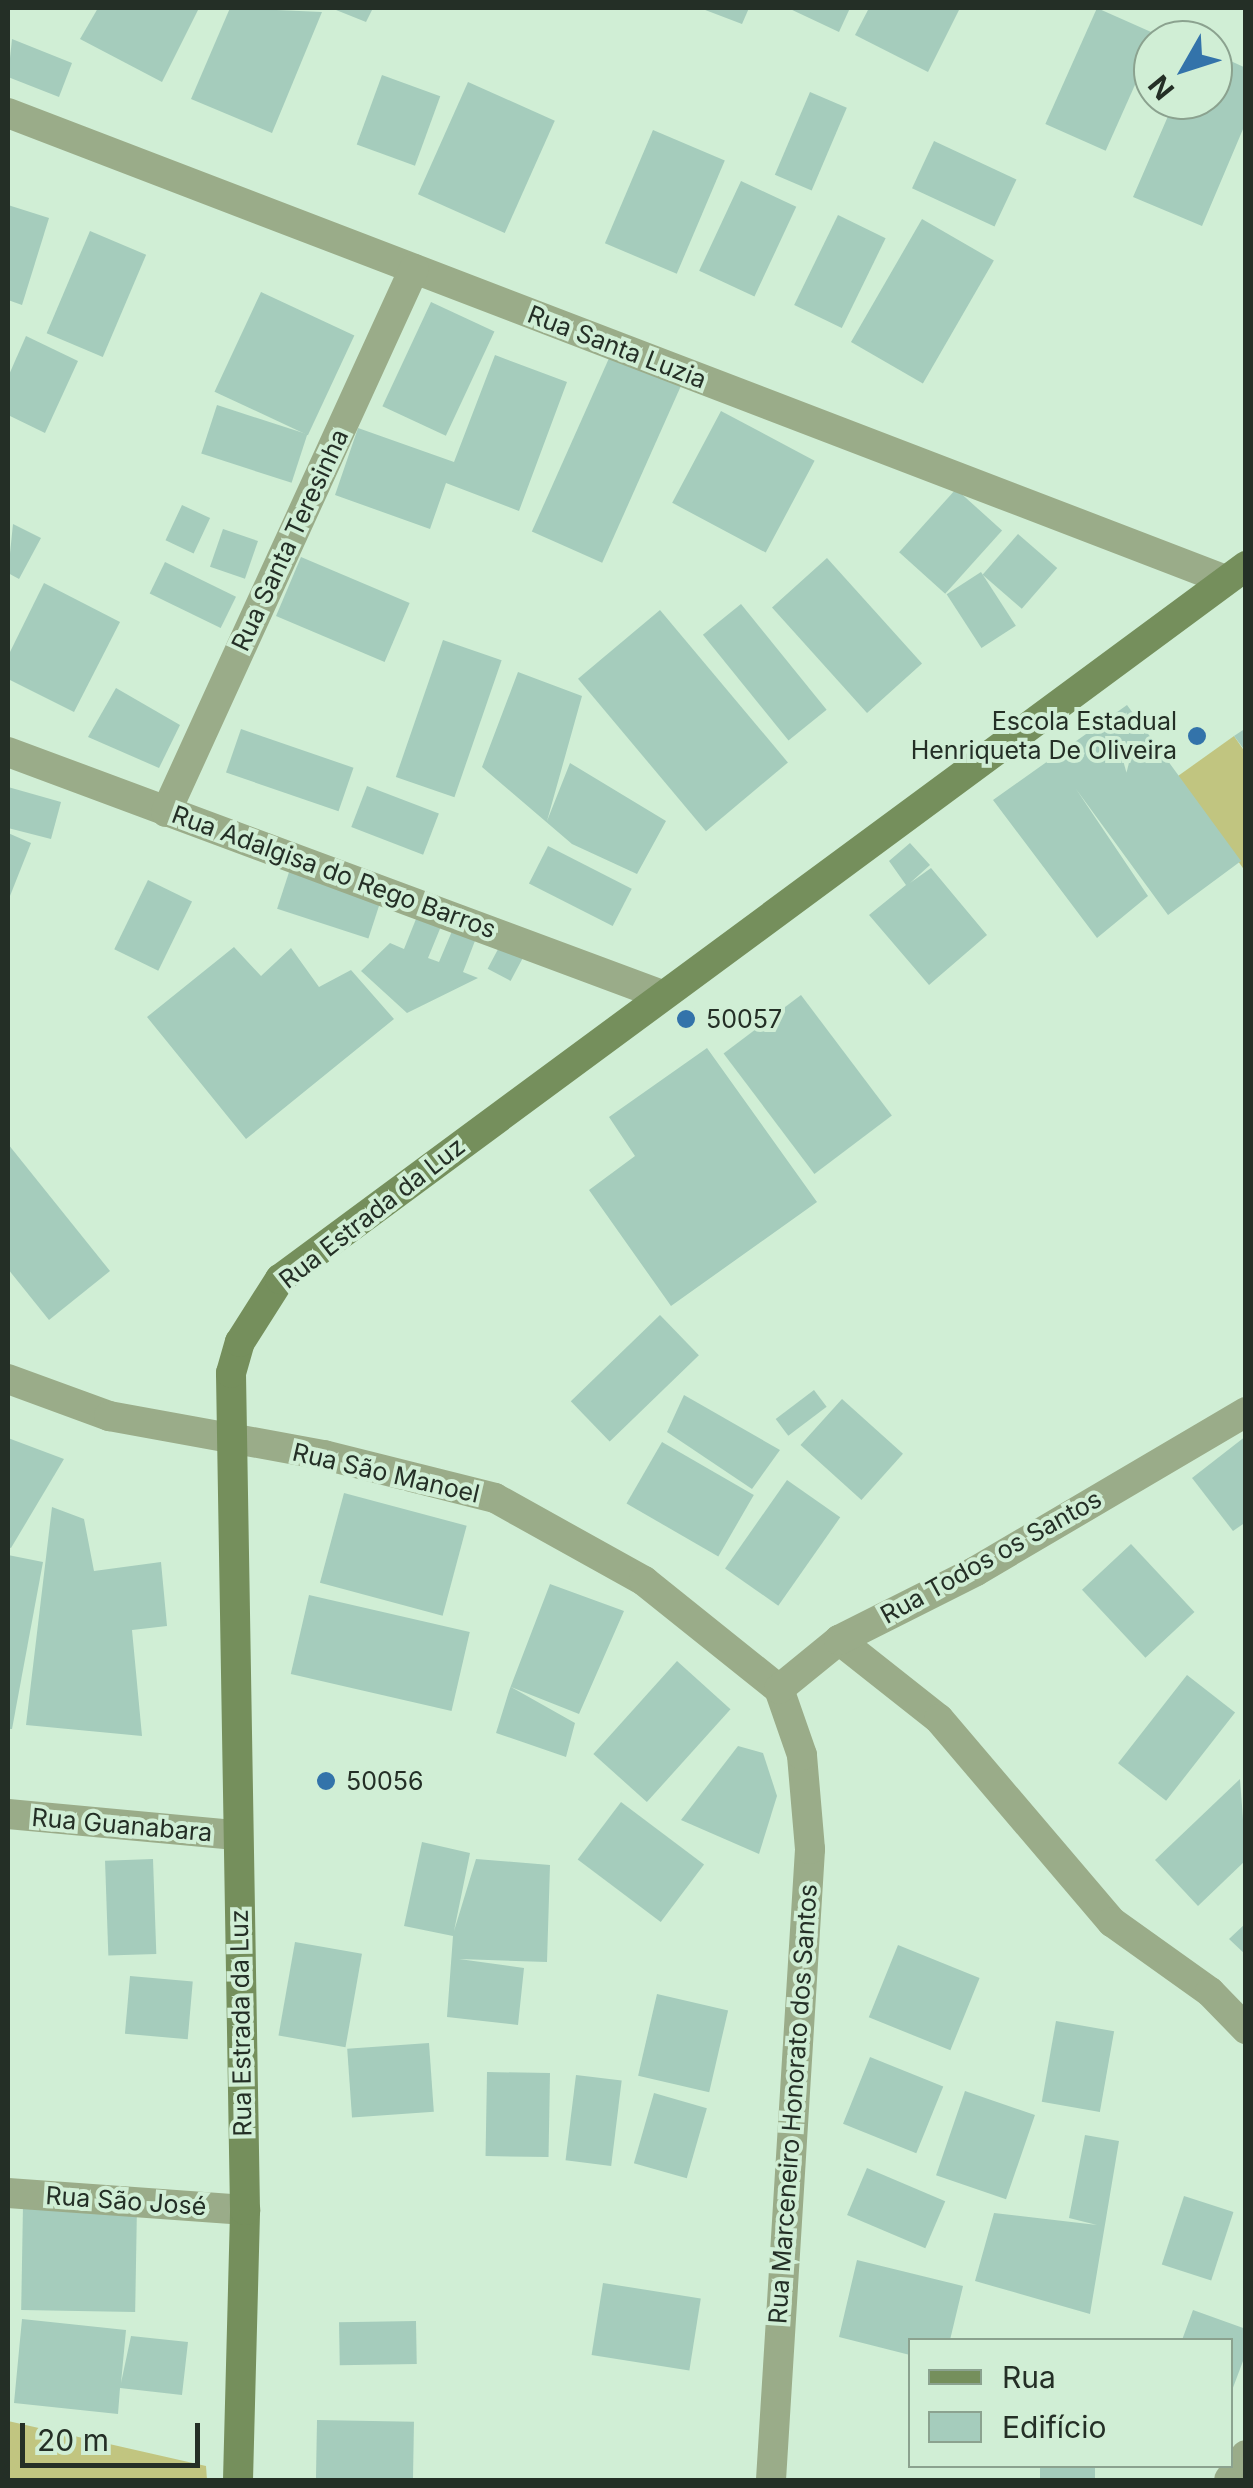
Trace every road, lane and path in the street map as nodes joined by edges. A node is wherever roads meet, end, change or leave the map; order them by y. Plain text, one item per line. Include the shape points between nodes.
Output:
1 (8, 112) edge
2 (414, 269) junction
3 (1236, 573) edge
4 (8, 752) edge
5 (166, 812) junction
6 (658, 994) junction
7 (8, 1378) edge
8 (1246, 1412) edge
9 (234, 1442) junction
10 (839, 1640) junction
11 (779, 1688) junction
12 (8, 1814) edge
13 (236, 1835) junction
14 (1246, 2029) edge
15 (8, 2192) edge
16 (245, 2210) junction
17 (1246, 2455) edge
18 (238, 2480) edge
19 (771, 2480) edge
20 (1228, 2480) edge

1 - 2 street, Rua Santa Luzia
2 - 3 street, Rua Santa Luzia
2 - 5 street, Rua Santa Teresinha
3 - 6 main road, Rua Estrada da Luz
4 - 5 street, Rua Adalgisa do Rego Barros
5 - 6 street, Rua Adalgisa do Rego Barros
6 - 9 main road, Rua Estrada da Luz via 280,1279 240,1342 231,1373
7 - 9 street, Rua São Manoel via 109,1416
8 - 10 street, Rua Todos os Santos via 976,1571
9 - 11 street, Rua São Manoel via 324,1455 495,1498 644,1580
9 - 13 main road, Rua Estrada da Luz
10 - 11 street, Rua Todos os Santos
10 - 14 street via 939,1718 1112,1922 1210,1992
11 - 19 street, Rua Marceneiro Honorato dos Santos via 808,1786 810,1849
12 - 13 street, Rua Guanabara
13 - 16 main road, Rua Estrada da Luz
15 - 16 street, Rua São José
16 - 18 main road, Rua Estrada da Luz
17 - 20 street

